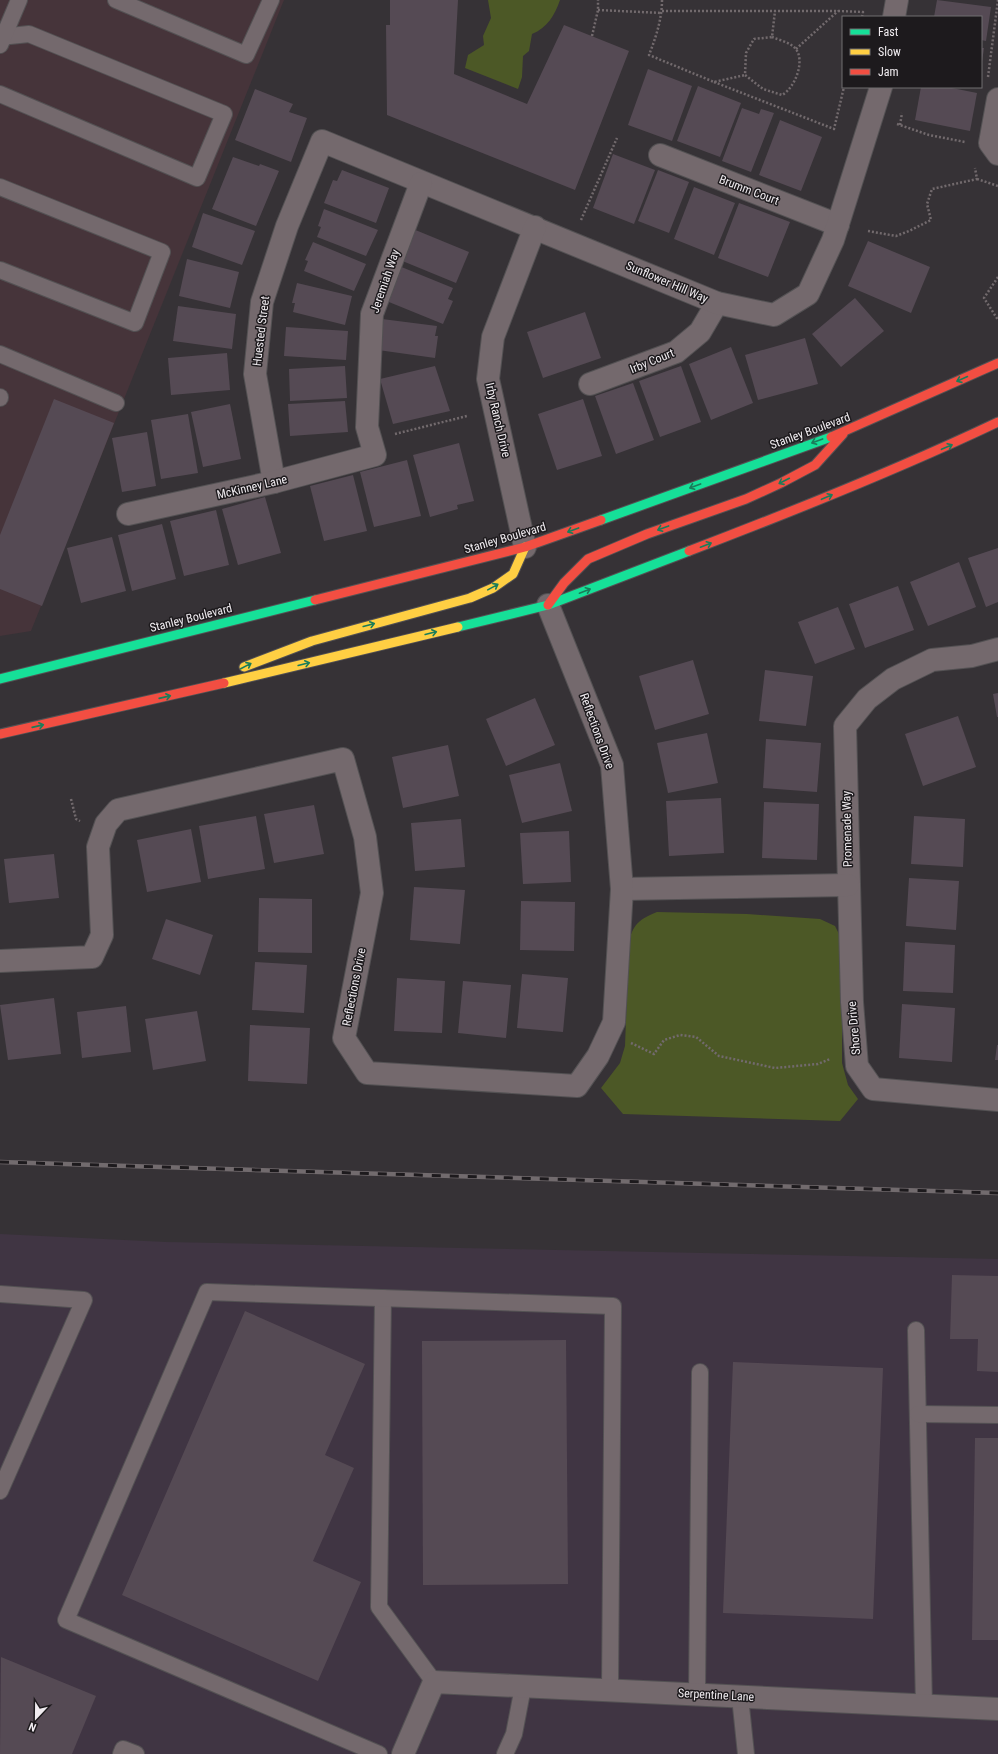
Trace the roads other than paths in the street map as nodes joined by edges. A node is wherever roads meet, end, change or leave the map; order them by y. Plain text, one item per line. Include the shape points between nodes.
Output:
1 (19, 0) edge
2 (116, 0) edge
3 (271, 0) edge
4 (897, 0) edge
5 (894, 16) edge
6 (1, 40) edge
7 (881, 88) edge
8 (0, 94) edge
9 (998, 99) edge
10 (325, 135) joint
11 (998, 154) edge
12 (660, 155) dead end
13 (421, 183) junction
14 (0, 187) edge
15 (838, 225) junction
16 (534, 227) junction
17 (0, 270) edge
18 (717, 303) junction
19 (0, 354) edge
20 (998, 363) edge
21 (590, 384) dead end
22 (116, 403) dead end
23 (998, 422) edge
24 (847, 431) junction
25 (373, 448) joint
26 (274, 482) junction
27 (128, 514) dead end
28 (526, 547) junction
29 (548, 605) junction
30 (998, 649) edge
31 (0, 678) edge
32 (212, 686) junction
33 (0, 734) edge
34 (848, 885) junction
35 (622, 889) junction
36 (0, 961) edge
37 (998, 1100) edge
38 (0, 1294) edge
39 (383, 1298) junction
40 (916, 1330) dead end
41 (700, 1372) dead end
42 (918, 1414) junction
43 (998, 1415) edge
44 (0, 1491) edge
45 (434, 1682) junction
46 (523, 1687) junction
47 (610, 1691) junction
48 (697, 1695) junction
49 (740, 1697) junction
50 (924, 1706) junction
51 (998, 1709) edge
52 (121, 1754) edge
53 (136, 1754) edge
54 (379, 1754) edge
55 (403, 1754) edge
56 (505, 1754) edge
57 (746, 1754) edge

1 - 6 lane
2 - 3 lane via 246,55
4 - 5 street
6 - 8 lane via 29,34 224,114 197,178
7 - 15 street, Sunflower Hill Way
9 - 11 street via 990,143
10 - 13 street, Sunflower Hill Way
10 - 26 street, Huested Street via 287,226 262,302 255,374
12 - 15 street, Brumm Court
13 - 16 street, Sunflower Hill Way
13 - 25 street, Jeremiah Way via 372,314 367,427
14 - 17 lane via 162,252 135,323
15 - 18 street, Sunflower Hill Way via 808,294 774,315
16 - 18 street, Sunflower Hill Way
16 - 28 street, Irby Ranch Drive via 493,337 488,379
18 - 21 street, Irby Court via 700,332 676,352
19 - 22 lane
20 -> 24 main road, Stanley Boulevard
29 -> 23 main road via 789,513
24 -> 28 main road, Stanley Boulevard
24 -> 29 main road via 815,465 781,483 746,499 647,534 588,559 564,583
25 - 26 street, McKinney Lane
26 - 27 street, McKinney Lane
28 - 31 main road, Stanley Boulevard
32 -> 28 main road via 248,664 312,641 470,598 493,588 513,574
32 -> 29 main road
29 - 35 street, Reflections Drive via 612,765
30 - 34 street, Promenade Way via 972,656 932,660 893,679 867,699 845,726
33 -> 32 main road
34 - 35 street, Promenade Way
34 - 37 street, Shore Drive via 855,1050 857,1066 873,1089
35 - 36 street, Reflections Drive via 614,1022 598,1056 578,1086 367,1073 344,1038 372,893 365,836 343,760 118,810 106,824 98,847 102,935 92,957
38 - 44 lane via 84,1300
39 - 45 lane via 379,1607
39 - 47 lane via 613,1306
39 - 54 lane via 207,1292 66,1620
40 - 42 lane
41 - 48 lane
42 - 43 lane
42 - 50 lane
45 - 46 street, Serpentine Lane
45 - 55 street
46 - 47 street, Serpentine Lane
46 - 56 lane via 514,1734
47 - 48 street, Serpentine Lane
48 - 49 street, Serpentine Lane
49 - 50 street, Serpentine Lane
49 - 57 lane
50 - 51 street, Serpentine Lane
52 - 53 lane via 123,1749

